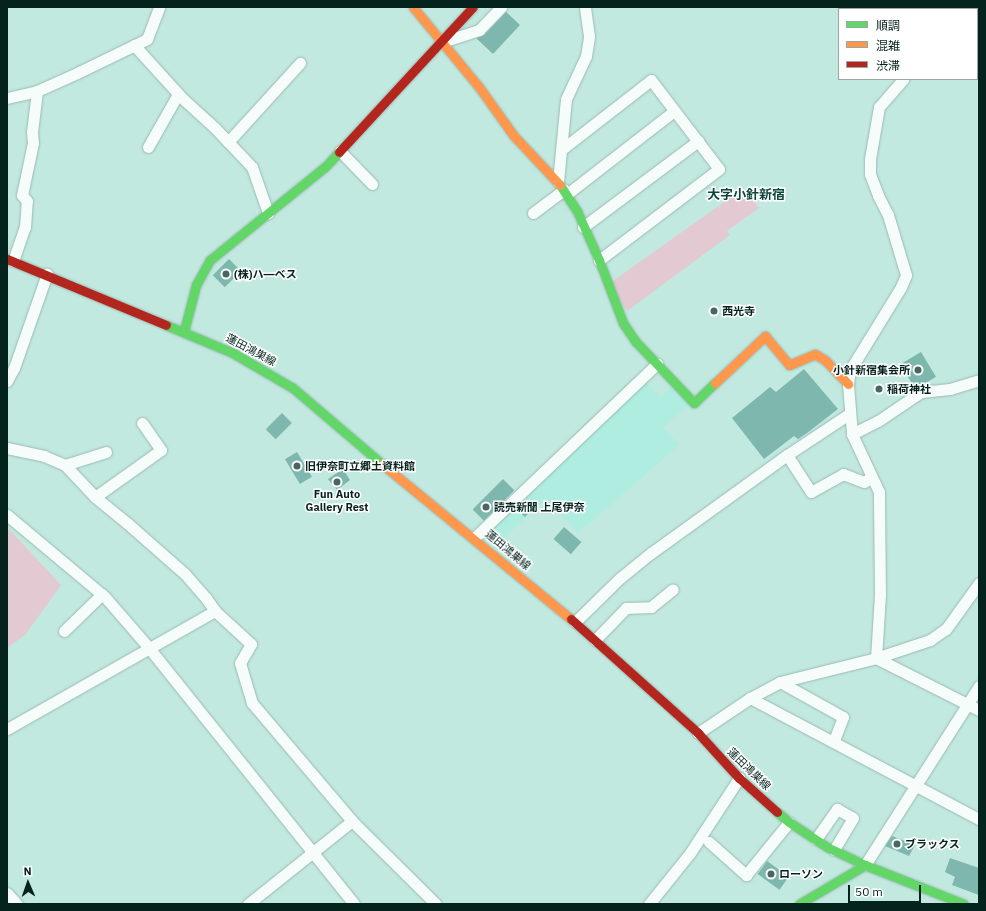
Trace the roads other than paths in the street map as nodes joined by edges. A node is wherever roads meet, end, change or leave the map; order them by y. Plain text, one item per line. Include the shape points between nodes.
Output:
1 (159, 7) edge
2 (413, 7) edge
3 (473, 7) edge
4 (502, 7) edge
5 (585, 7) edge
6 (442, 42) junction
7 (134, 45) junction
8 (300, 63) dead end
9 (902, 80) edge
10 (37, 91) junction
11 (178, 94) junction
12 (7, 98) edge
13 (674, 111) junction
14 (698, 141) junction
15 (228, 142) junction
16 (148, 147) dead end
17 (561, 150) junction
18 (340, 151) junction
19 (372, 184) dead end
20 (563, 189) junction
21 (268, 213) junction
22 (533, 213) dead end
23 (583, 227) junction
24 (10, 260) edge
25 (599, 260) junction
26 (47, 274) junction
27 (184, 331) junction
28 (657, 364) junction
29 (979, 380) edge
30 (7, 381) edge
31 (848, 384) junction
32 (849, 414) junction
33 (142, 423) dead end
34 (852, 434) junction
35 (7, 448) edge
36 (106, 452) dead end
37 (787, 455) junction
38 (65, 465) junction
39 (872, 477) junction
40 (95, 497) junction
41 (7, 515) edge
42 (474, 538) junction
43 (979, 583) edge
44 (673, 589) dead end
45 (102, 594) junction
46 (215, 611) junction
47 (575, 622) junction
48 (64, 631) dead end
49 (595, 640) junction
50 (149, 648) junction
51 (876, 658) junction
52 (780, 682) junction
53 (979, 686) edge
54 (750, 698) junction
55 (968, 704) junction
56 (979, 710) edge
57 (7, 729) edge
58 (698, 733) junction
59 (834, 741) junction
60 (739, 778) junction
61 (916, 785) junction
62 (979, 820) edge
63 (352, 821) junction
64 (789, 822) junction
65 (816, 839) junction
66 (709, 842) dead end
67 (834, 850) junction
68 (313, 852) junction
69 (865, 865) junction
70 (7, 893) edge
71 (18, 904) edge
72 (248, 904) edge
73 (354, 904) edge
74 (436, 904) edge
75 (649, 904) edge
76 (799, 904) edge
77 (964, 904) edge

1 - 7 street via 147,39
2 - 6 street
3 - 6 street
4 - 6 street via 479,30
5 - 17 street via 589,36 586,56 566,100
6 - 18 street
6 - 20 street via 479,87 514,136
7 - 10 street
7 - 11 street
8 - 15 street
9 - 31 street via 879,107 870,174 888,215 906,275 850,370
10 - 12 street
10 - 24 street via 33,143 22,195 27,201 25,227
11 - 15 street
11 - 16 street
13 - 14 street
13 - 17 street via 651,80
13 - 20 street
14 - 23 street
14 - 25 street via 719,169
15 - 21 street via 252,167
17 - 20 street
18 - 19 street
18 - 21 street
20 - 22 street
20 - 23 street via 577,211
21 - 27 street via 210,260 196,285
23 - 25 street
24 - 26 street, 蓮田鴻巣線
25 - 28 street via 623,323 636,342
26 - 27 street, 蓮田鴻巣線
26 - 30 street via 14,368
27 - 42 street, 蓮田鴻巣線 via 233,353 293,388 360,447
28 - 31 street via 694,403 765,336 789,365 815,354 826,361
28 - 42 street
29 - 34 street via 950,389 921,392 878,421
31 - 32 street
32 - 34 street
32 - 37 street
33 - 40 street via 161,450
34 - 39 street
35 - 38 street via 44,456
36 - 38 street
37 - 39 street via 811,492 843,474 864,482
37 - 47 street via 651,553 620,578
38 - 40 street
39 - 51 street via 879,492 880,595
40 - 46 street via 184,574
41 - 45 street
42 - 47 street, 蓮田鴻巣線
43 - 51 street via 946,629 930,640
44 - 49 street via 651,606 626,608
45 - 48 street
45 - 50 street
46 - 50 street
46 - 63 street via 251,644 240,663 252,703
47 - 49 street, 蓮田鴻巣線
49 - 58 street, 蓮田鴻巣線
50 - 57 street
50 - 68 street
51 - 52 street
51 - 55 street
52 - 54 street
52 - 59 street via 843,718
53 - 55 street
54 - 58 street
54 - 59 street
55 - 56 street
55 - 61 street
58 - 60 street, 蓮田鴻巣線
59 - 61 street
60 - 64 street, 蓮田鴻巣線
60 - 75 street via 690,852
61 - 62 street
61 - 69 street
63 - 68 street
63 - 74 street
64 - 65 street, 蓮田鴻巣線
64 - 66 street via 746,875
65 - 67 street, 蓮田鴻巣線
65 - 67 street via 837,809 852,818
67 - 69 street, 蓮田鴻巣線
68 - 72 street
68 - 73 street
69 - 76 street
69 - 77 street, 蓮田鴻巣線
70 - 71 street

